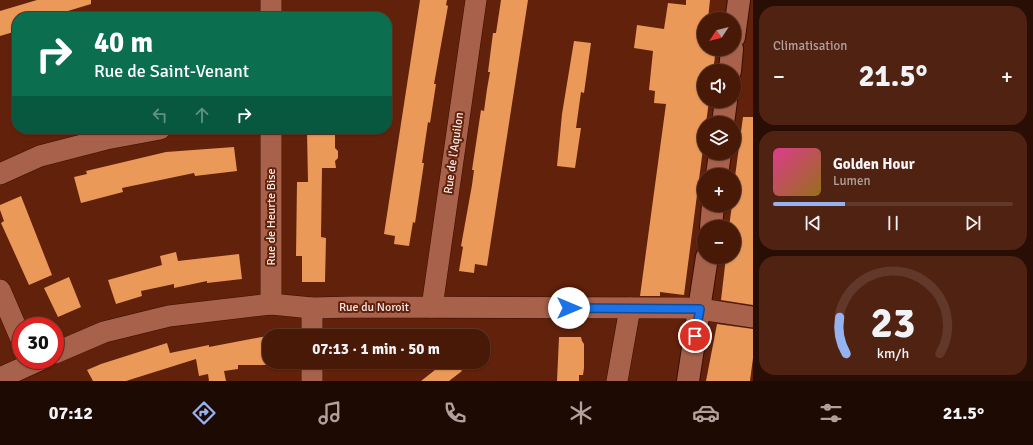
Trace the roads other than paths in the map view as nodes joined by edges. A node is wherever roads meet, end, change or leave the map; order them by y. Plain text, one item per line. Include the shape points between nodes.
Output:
1 (271, 0) edge
2 (476, 0) edge
3 (739, 0) edge
4 (271, 12) edge
5 (737, 12) edge
6 (130, 134) edge
7 (271, 134) edge
8 (0, 174) edge
9 (706, 264) edge
10 (3, 303) edge
11 (271, 304) junction
12 (432, 307) junction
13 (312, 308) junction
14 (630, 308) junction
15 (700, 309) junction
16 (753, 317) edge
17 (12, 321) edge
18 (312, 329) edge
19 (64, 349) edge
20 (18, 369) edge
21 (312, 369) edge
22 (0, 378) edge
23 (2, 381) edge
24 (312, 381) edge
25 (617, 381) edge
26 (688, 381) edge

1 - 4 street
2 - 12 street, Rue de l'Aquilon
3 - 5 main road
6 - 8 street via 40,156
7 - 11 street, Rue de Heurte Bise
9 - 15 main road
10 - 17 street
11 - 13 street, Rue du Noroit
11 - 19 street, Rue du Noroit via 169,316 104,332
12 - 13 street, Rue du Noroit
12 - 14 street, Rue du Noroit
13 - 18 street
14 - 15 street, Rue du Noroit
14 - 25 street
15 - 16 street, Rue du Noroit
15 - 26 main road
20 - 22 street
21 - 24 street
22 - 23 street

